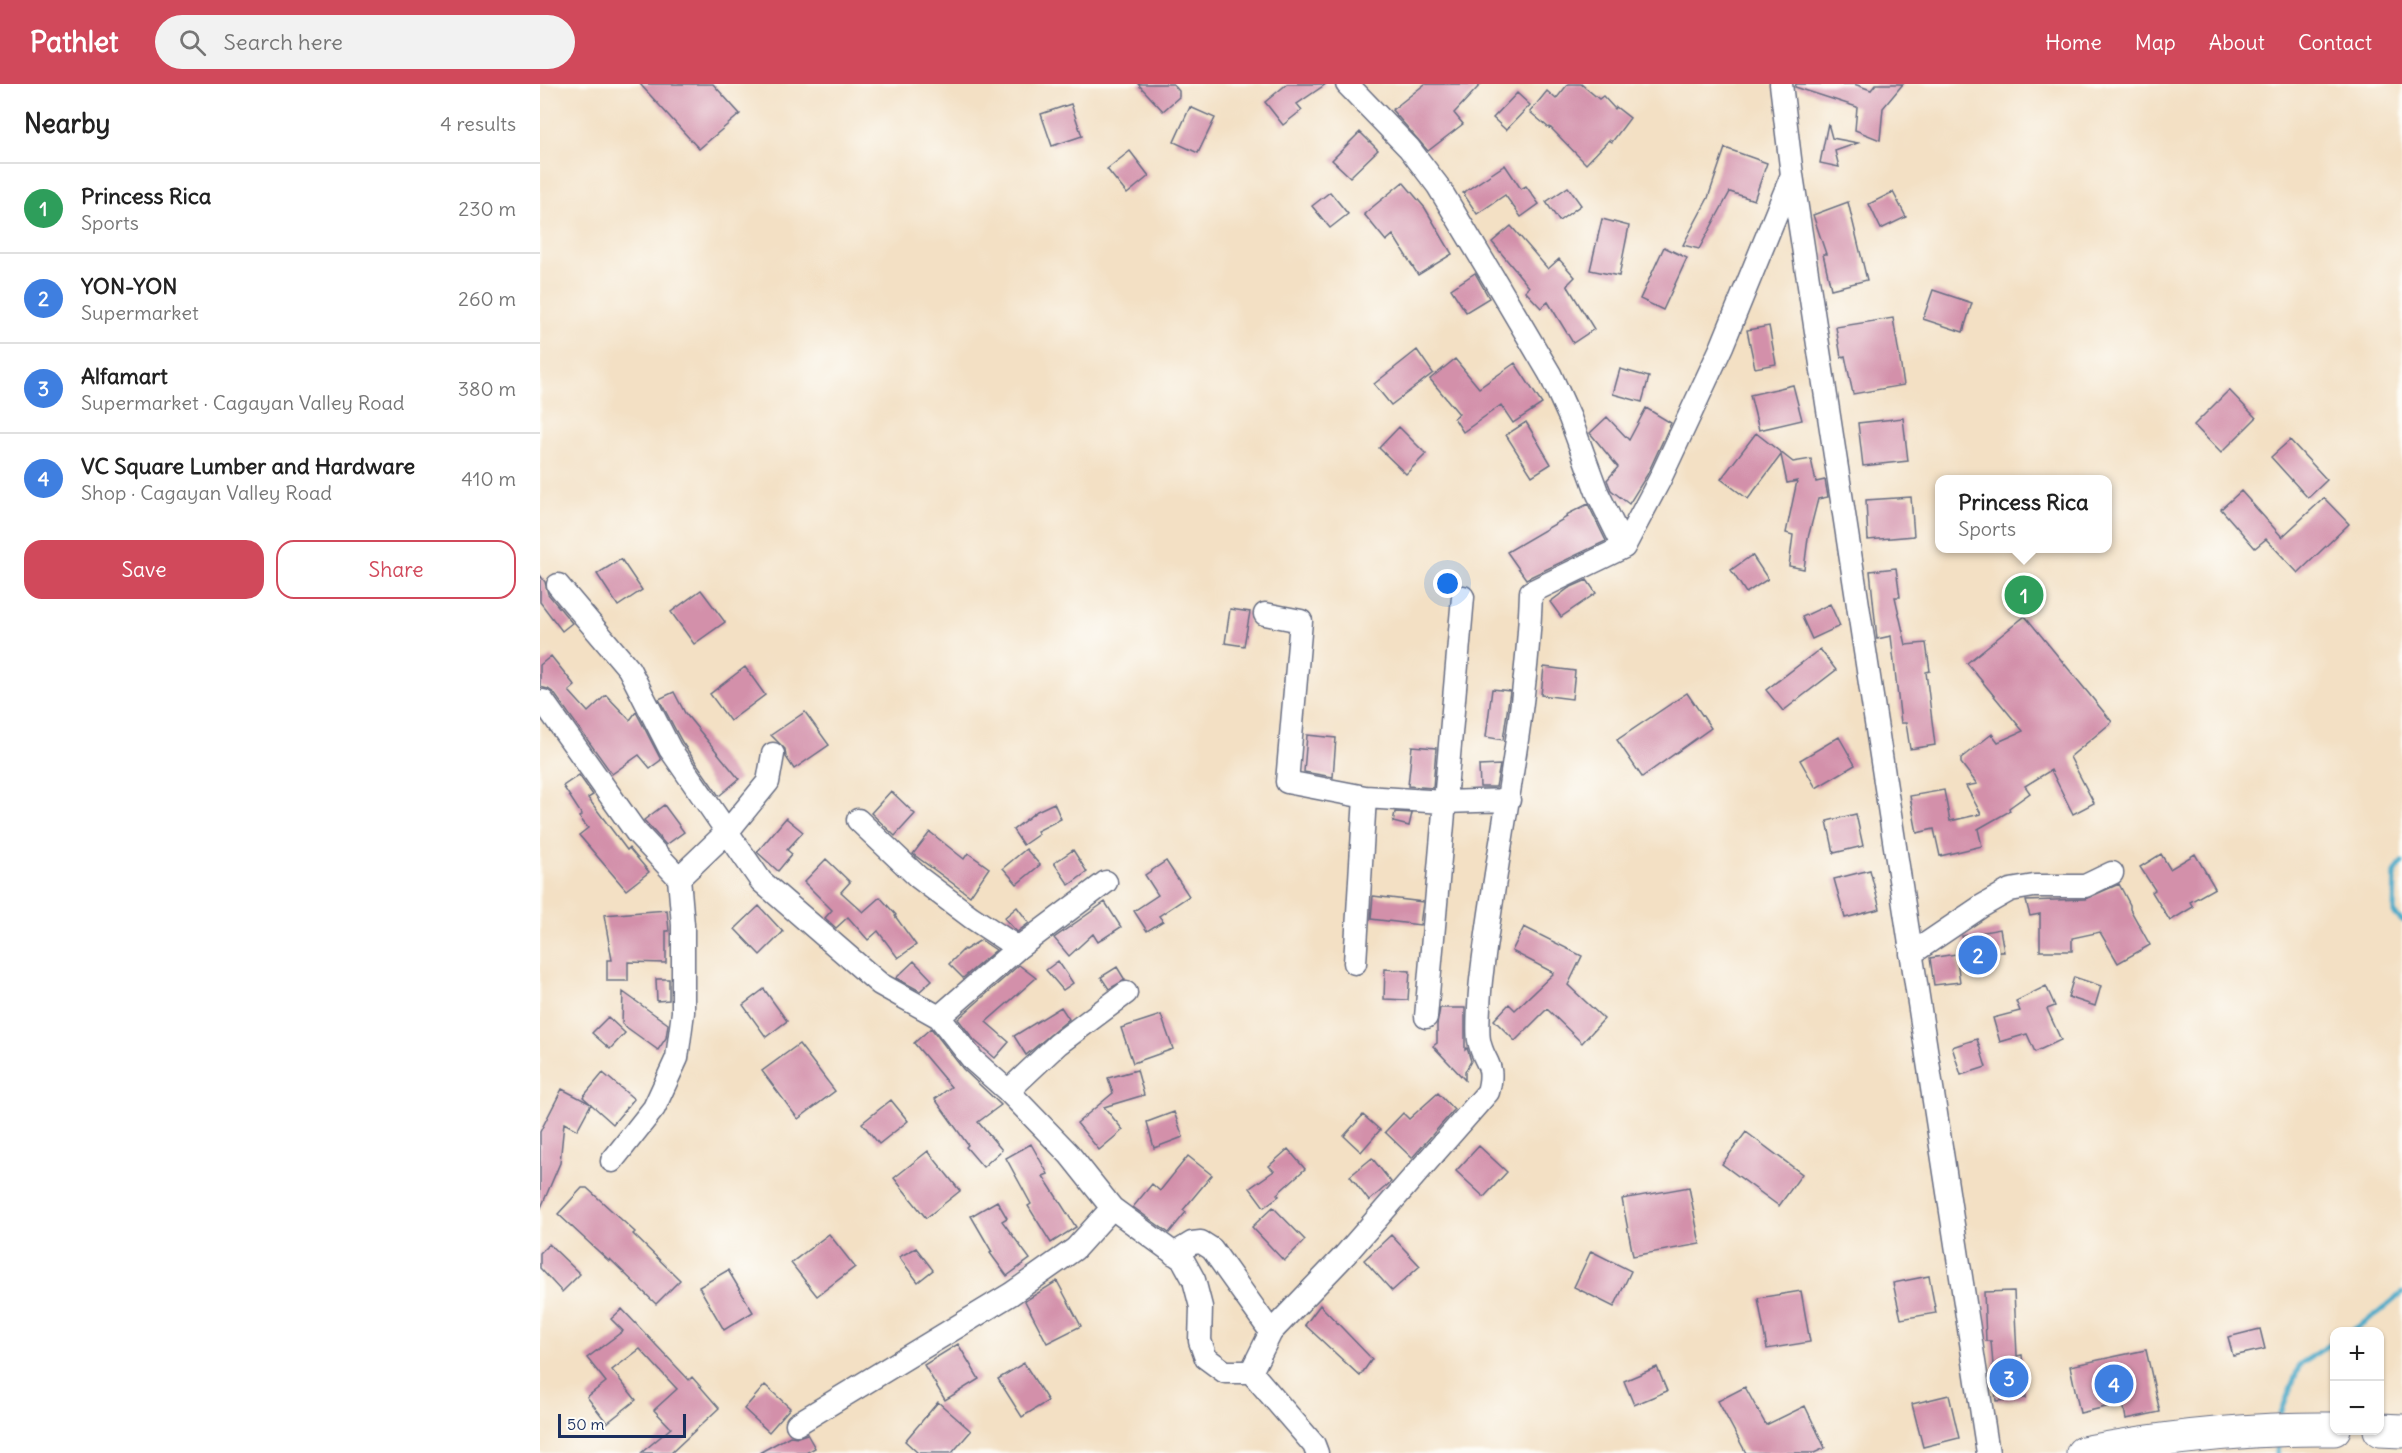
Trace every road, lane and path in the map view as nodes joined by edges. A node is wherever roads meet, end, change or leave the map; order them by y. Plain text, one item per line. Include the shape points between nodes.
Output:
1 (1347, 84) edge
2 (1780, 84) edge
3 (1798, 84) edge
4 (1785, 130) junction
5 (1792, 175) junction
6 (1624, 546) junction
7 (558, 585) dead end
8 (1463, 597) dead end
9 (1265, 614) dead end
10 (543, 701) dead end
11 (773, 754) dead end
12 (1365, 797) junction
13 (1509, 800) junction
14 (1444, 802) junction
15 (858, 820) dead end
16 (728, 831) junction
17 (2112, 873) dead end
18 (679, 878) junction
19 (1106, 882) dead end
20 (1018, 948) junction
21 (1911, 954) junction
22 (1355, 963) dead end
23 (1126, 993) dead end
24 (939, 1017) junction
25 (1426, 1017) dead end
26 (1008, 1091) junction
27 (612, 1161) dead end
28 (1112, 1208) junction
29 (1174, 1254) junction
30 (1271, 1332) junction
31 (1251, 1372) junction
32 (797, 1424) dead end
33 (2330, 1429) edge
34 (2384, 1430) edge
35 (2402, 1431) edge
36 (1317, 1453) edge
37 (1988, 1453) edge
38 (2083, 1453) edge

1 - 6 street via 1438,186 1497,284 1550,374
2 - 4 street
3 - 4 street
4 - 5 street
5 - 6 street via 1722,346
5 - 21 street
6 - 13 street via 1531,592 1529,653
7 - 16 street via 629,669 670,749
8 - 14 street
9 - 12 street via 1301,621 1287,782
10 - 18 street via 636,832
11 - 16 street via 768,782
12 - 14 street
12 - 22 street
13 - 14 street
13 - 30 street via 1482,974 1479,1040 1490,1065 1488,1092
14 - 25 street
15 - 20 street via 918,877
16 - 18 street
16 - 24 street via 761,881 880,984
17 - 21 street via 2085,886 2010,890
18 - 27 street via 683,1012 678,1058 654,1108
19 - 20 street
20 - 24 street
21 - 37 street
23 - 26 street via 1058,1044
24 - 26 street via 972,1060
26 - 28 street via 1069,1155
28 - 29 street
28 - 32 street via 1075,1249 1011,1294
29 - 30 street via 1192,1243 1201,1242 1212,1249
29 - 31 street via 1183,1260 1194,1280 1201,1307 1200,1341 1206,1358 1225,1372
30 - 31 street
31 - 36 street
33 - 38 highway via 2241,1432 2140,1442
34 - 35 highway

